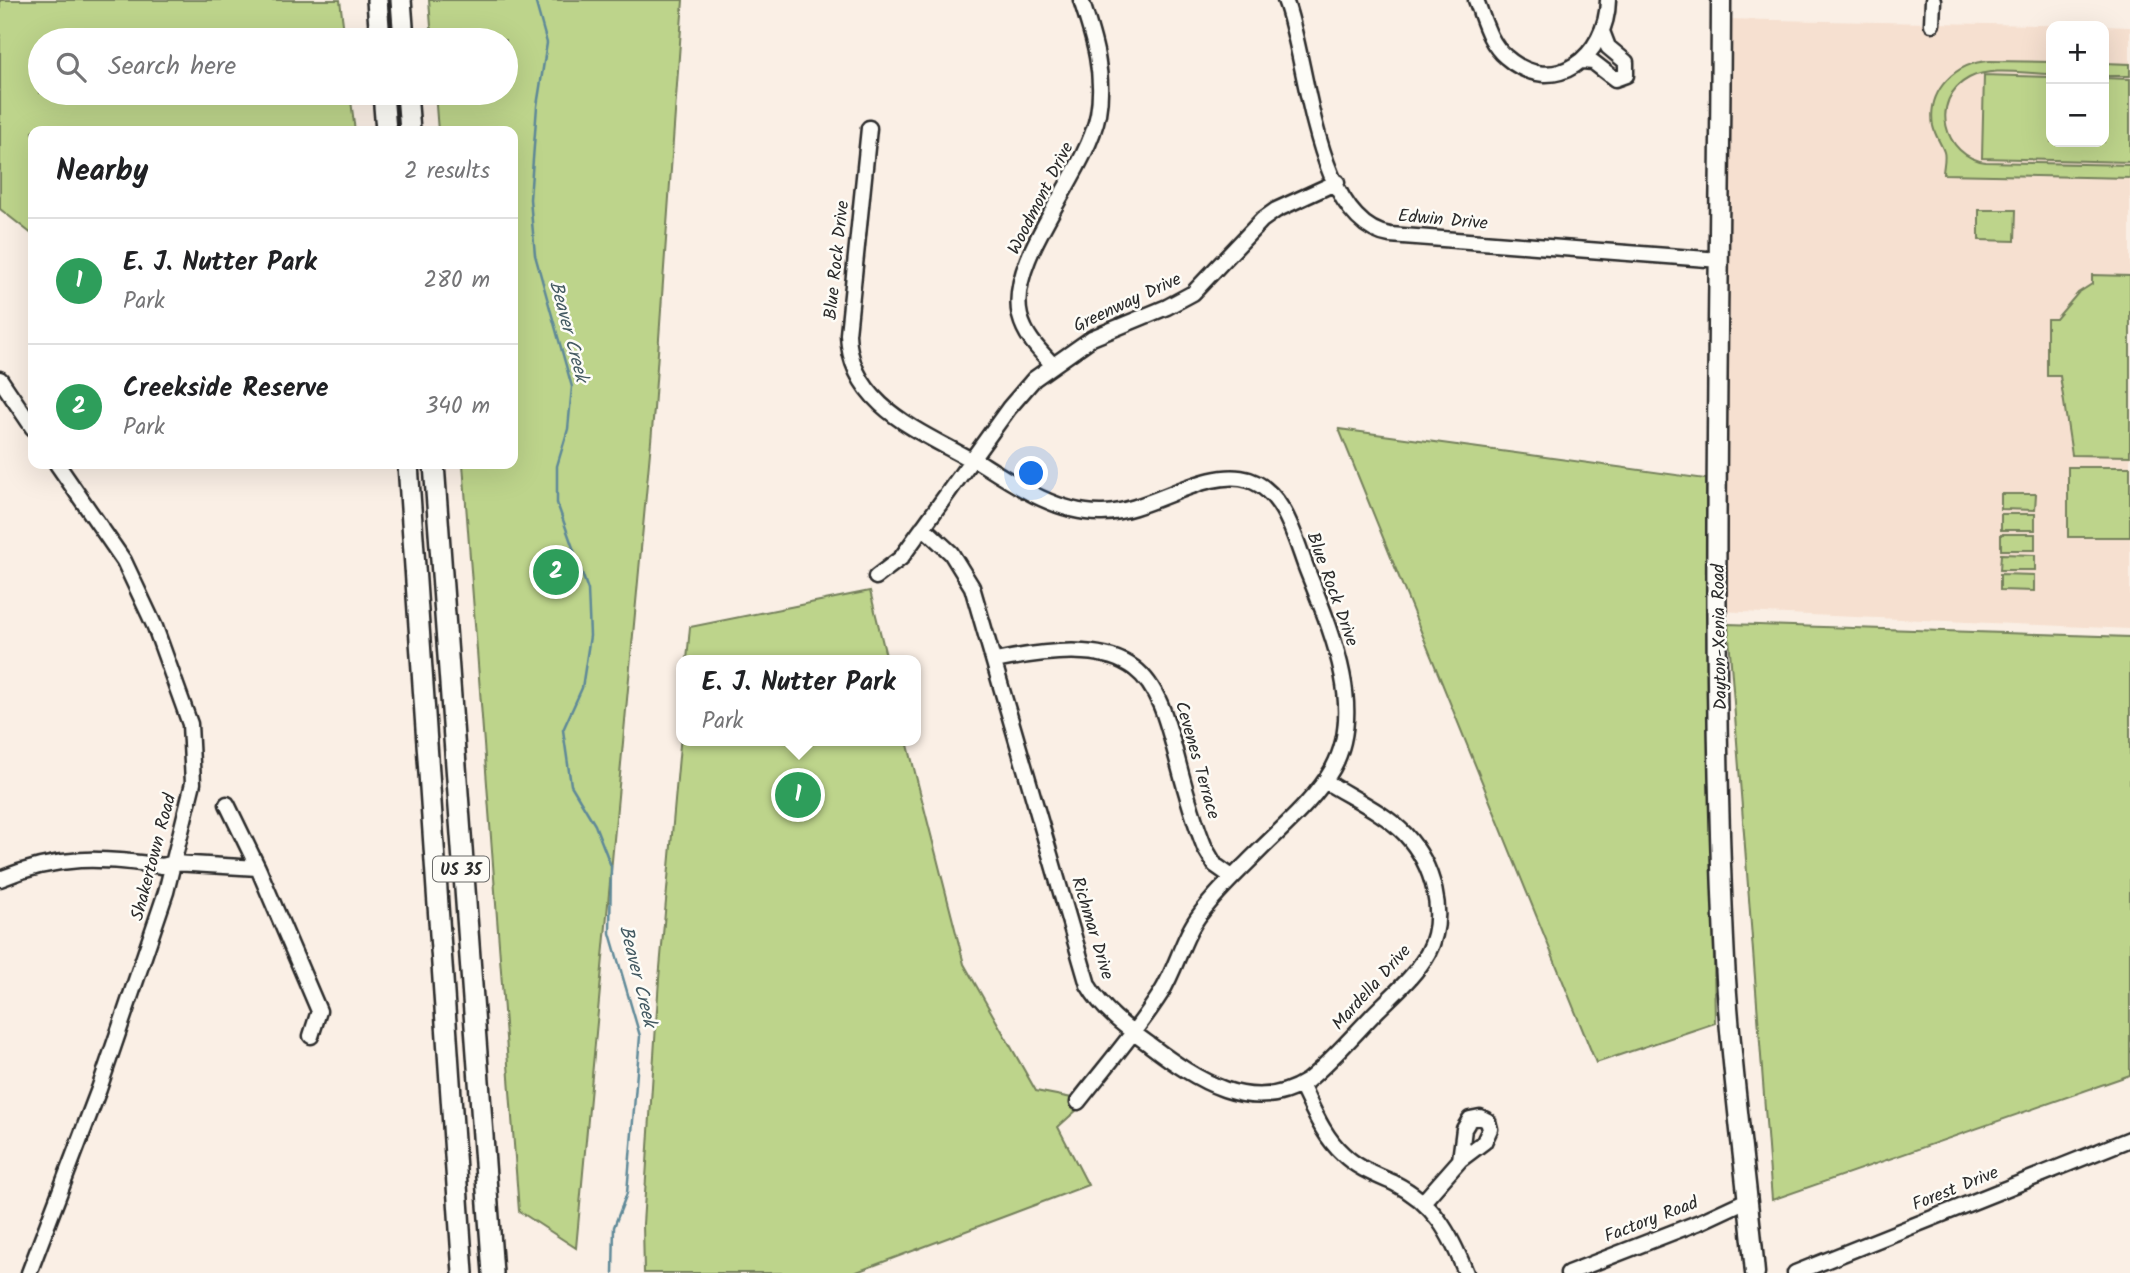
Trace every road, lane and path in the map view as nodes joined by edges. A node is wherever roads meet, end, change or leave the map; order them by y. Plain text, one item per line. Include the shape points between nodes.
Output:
1 (377, 0) edge
2 (401, 0) edge
3 (1081, 0) edge
4 (1285, 0) edge
5 (1476, 0) edge
6 (1608, 0) edge
7 (1721, 0) edge
8 (1933, 0) edge
9 (1932, 24) dead end
10 (379, 28) edge
11 (403, 28) edge
12 (1603, 34) junction
13 (1582, 61) junction
14 (384, 105) edge
15 (408, 105) edge
16 (386, 126) edge
17 (410, 126) edge
18 (869, 128) dead end
19 (1336, 182) junction
20 (1720, 260) junction
21 (1052, 364) junction
22 (0, 379) edge
23 (28, 421) edge
24 (972, 459) junction
25 (60, 469) edge
26 (408, 469) edge
27 (434, 469) edge
28 (923, 527) junction
29 (876, 577) dead end
30 (995, 661) junction
31 (1325, 781) junction
32 (227, 804) dead end
33 (174, 863) junction
34 (258, 868) junction
35 (1232, 877) junction
36 (0, 879) edge
37 (1133, 1032) junction
38 (311, 1036) dead end
39 (1301, 1085) junction
40 (1078, 1102) dead end
41 (2130, 1139) edge
42 (1460, 1160) dead end
43 (1748, 1200) junction
44 (1423, 1202) junction
45 (29, 1273) edge
46 (463, 1273) edge
47 (493, 1273) edge
48 (1466, 1273) edge
49 (1568, 1273) edge
50 (1755, 1273) edge
51 (1795, 1273) edge

1 - 10 highway
2 - 11 highway
3 - 21 street, Woodmont Drive via 1099,56 1097,116 1080,165 1032,251 1018,300 1028,337
4 - 19 street, Edwin Drive via 1308,106
5 - 13 street via 1496,46 1514,63 1548,72
6 - 12 street
7 - 20 main road, Dayton-Xenia Road
8 - 9 street
12 - 13 street
12 - 13 street via 1608,47 1626,62 1626,75 1615,79 1593,62
14 - 16 highway
15 - 17 highway
18 - 24 street, Blue Rock Drive via 848,334 852,364 862,385 886,411
19 - 20 street, Edwin Drive via 1355,217 1383,234
19 - 21 street, Greenway Drive via 1262,220 1193,293 1092,338
20 - 43 main road, Dayton-Xenia Road via 1718,611 1725,960
21 - 24 street, Greenway Drive via 1015,400
22 - 23 street
24 - 28 street, Greenway Drive
24 - 31 street, Blue Rock Drive via 1031,492 1087,512 1126,511 1232,477 1249,480 1270,493 1285,515 1330,628 1341,669 1344,727 1336,761
25 - 33 street, Shakertown Road via 136,585 160,637 190,724 193,783
26 - 46 highway, US 35
27 - 47 highway, US 35
28 - 29 street, Greenway Drive via 893,566
28 - 30 street, Richmar Drive via 967,575
30 - 35 street, Cevenes Terrace via 1074,652 1111,656 1136,667 1159,696 1205,849 1215,865
30 - 37 street, Richmar Drive via 1086,979 1101,1004
31 - 35 street, Blue Rock Drive
31 - 39 street, Mardella Drive via 1399,829 1412,843 1432,880 1437,923 1419,967
32 - 34 street
33 - 34 street
33 - 36 street via 162,866 81,858 34,865
33 - 45 street, Shakertown Road via 99,1089
34 - 38 street via 319,1011
35 - 37 street, Blue Rock Drive via 1197,919 1162,991
37 - 39 street, Richmar Drive via 1190,1075 1221,1089 1260,1095
37 - 40 street, Blue Rock Drive
39 - 44 street via 1325,1133 1341,1153
41 - 51 street, Forest Drive
42 - 44 street
43 - 49 street, Factory Road
43 - 50 main road, Dayton-Xenia Road
44 - 48 street via 1439,1217

